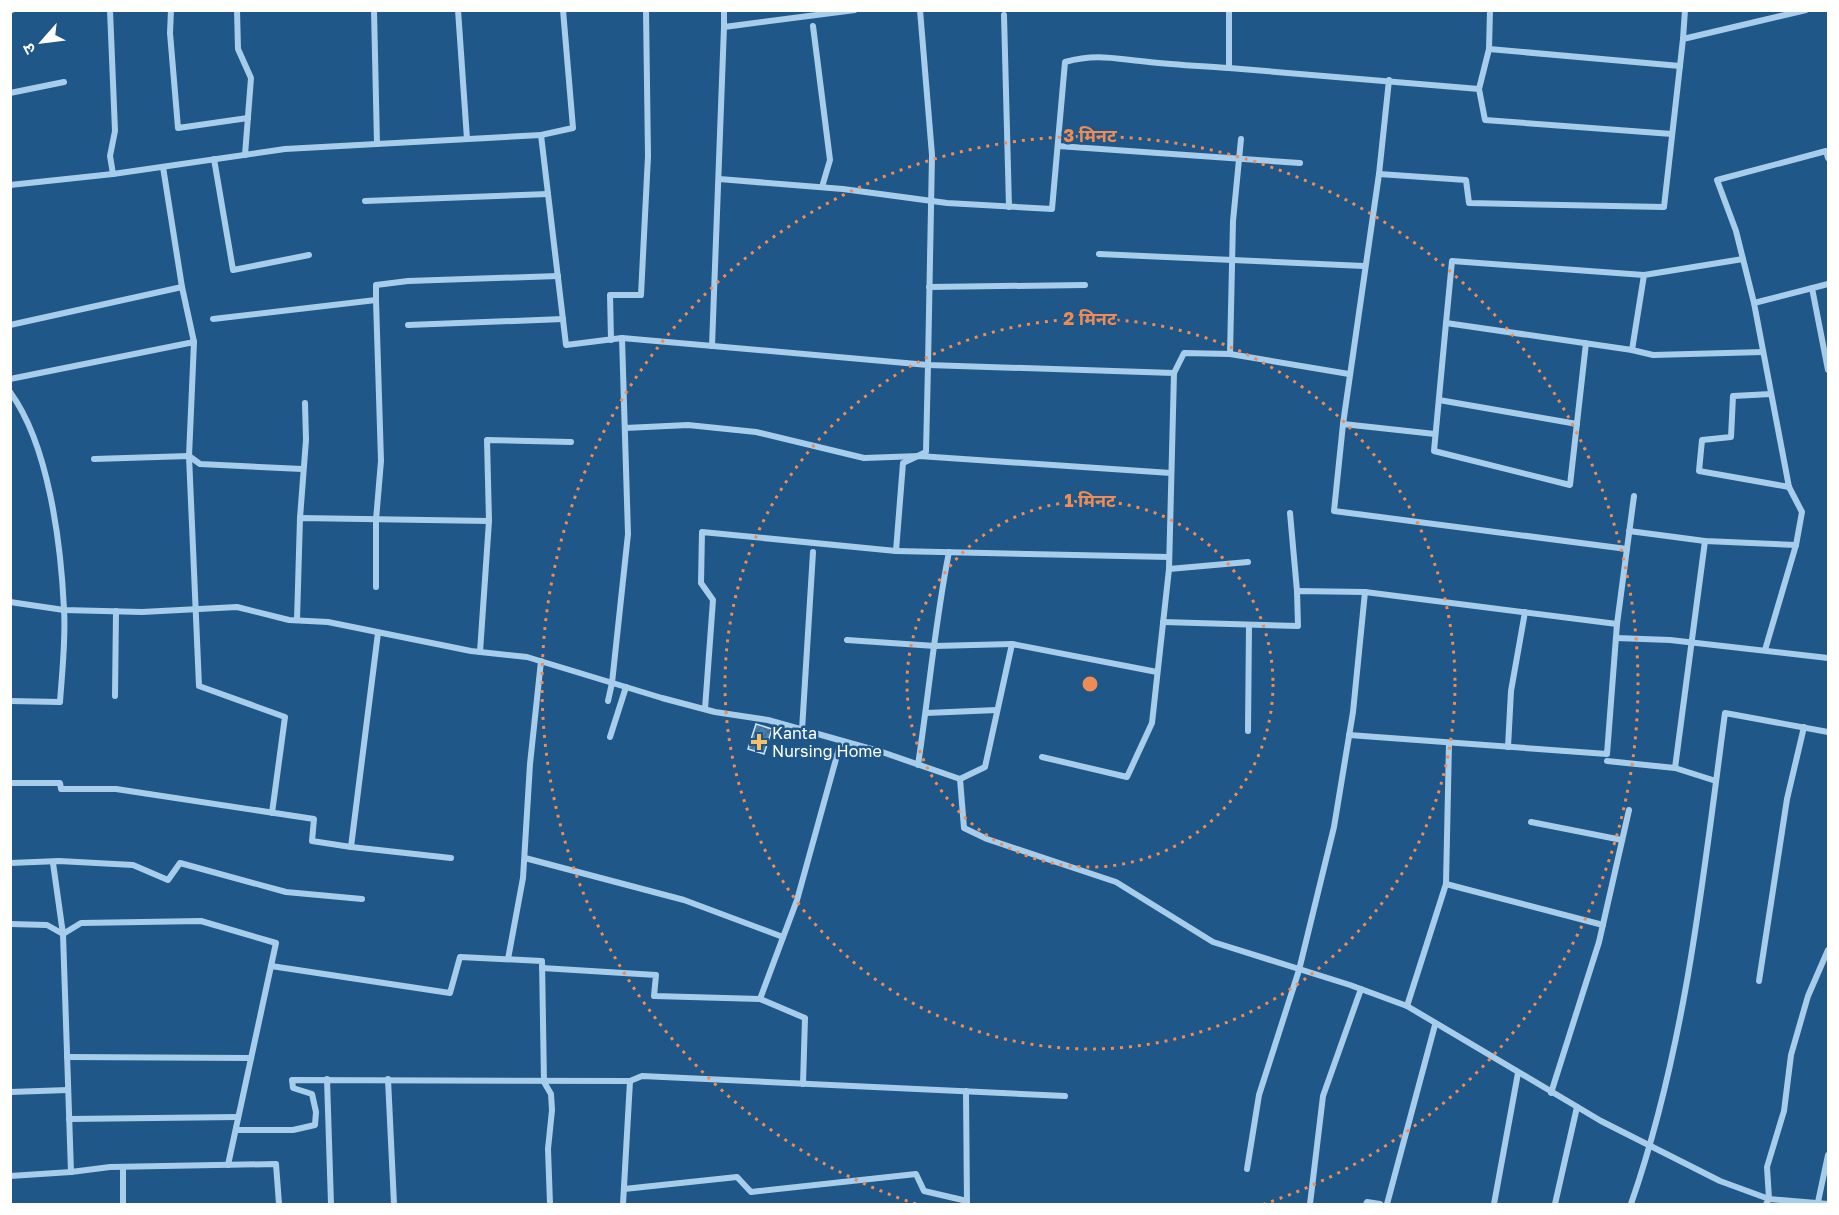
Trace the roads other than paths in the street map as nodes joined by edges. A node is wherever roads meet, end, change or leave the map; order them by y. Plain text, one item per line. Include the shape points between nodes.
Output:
1 (110, 10) edge
2 (171, 10) edge
3 (237, 10) edge
4 (374, 10) edge
5 (458, 10) edge
6 (563, 10) edge
7 (646, 10) edge
8 (724, 10) edge
9 (855, 10) edge
10 (920, 10) edge
11 (1229, 10) edge
12 (1490, 10) edge
13 (1685, 10) edge
14 (1806, 10) edge
15 (1004, 15) dead end
16 (813, 26) dead end
17 (724, 27) junction
18 (1683, 39) junction
19 (1489, 49) junction
20 (1680, 66) junction
21 (1229, 68) junction
22 (1389, 80) junction
23 (64, 82) dead end
24 (1479, 89) junction
25 (10, 93) edge
26 (248, 118) junction
27 (1672, 134) junction
28 (541, 135) junction
29 (467, 139) junction
30 (1241, 139) dead end
31 (378, 144) junction
32 (1058, 146) junction
33 (245, 154) junction
34 (1828, 158) edge
35 (214, 159) junction
36 (1239, 160) junction
37 (1300, 163) dead end
38 (163, 167) junction
39 (113, 174) junction
40 (1379, 174) junction
41 (719, 179) junction
42 (10, 185) edge
43 (822, 187) junction
44 (548, 194) junction
45 (365, 201) dead end
46 (931, 201) junction
47 (1009, 207) junction
48 (1099, 254) dead end
49 (309, 255) dead end
50 (1233, 258) junction
51 (1743, 259) junction
52 (1364, 266) junction
53 (1644, 275) junction
54 (558, 276) junction
55 (1828, 284) edge
56 (1085, 285) dead end
57 (182, 287) junction
58 (930, 287) junction
59 (1812, 288) junction
60 (376, 300) junction
61 (1754, 303) junction
62 (213, 319) dead end
63 (563, 319) junction
64 (1446, 323) junction
65 (10, 325) edge
66 (408, 325) dead end
67 (622, 338) junction
68 (611, 340) junction
69 (194, 342) junction
70 (1586, 343) junction
71 (712, 346) junction
72 (1632, 350) junction
73 (1763, 352) junction
74 (1230, 354) junction
75 (928, 365) junction
76 (1828, 370) edge
77 (1174, 373) junction
78 (1349, 374) junction
79 (10, 379) edge
80 (10, 392) edge
81 (1771, 394) junction
82 (1439, 400) junction
83 (305, 403) dead end
84 (1343, 424) junction
85 (1577, 424) junction
86 (625, 428) junction
87 (1436, 434) junction
88 (571, 442) dead end
89 (189, 456) junction
90 (919, 456) junction
91 (94, 459) dead end
92 (302, 469) junction
93 (1171, 473) junction
94 (1789, 487) junction
95 (1634, 496) dead end
96 (1290, 513) dead end
97 (300, 518) junction
98 (376, 520) junction
99 (489, 521) junction
100 (1629, 531) junction
101 (1705, 541) junction
102 (1796, 545) junction
103 (1627, 549) junction
104 (896, 551) junction
105 (813, 552) dead end
106 (948, 552) junction
107 (1169, 557) junction
108 (1248, 562) dead end
109 (1169, 569) junction
110 (375, 587) dead end
111 (1297, 591) junction
112 (1365, 592) junction
113 (10, 602) edge
114 (197, 609) junction
115 (64, 610) junction
116 (116, 611) junction
117 (1525, 612) junction
118 (297, 620) junction
119 (1163, 622) junction
120 (1617, 624) junction
121 (1250, 625) junction
122 (378, 633) junction
123 (1616, 638) junction
124 (847, 640) dead end
125 (1693, 642) junction
126 (1012, 644) junction
127 (935, 646) junction
128 (1766, 650) junction
129 (480, 652) junction
130 (1828, 658) edge
131 (541, 661) junction
132 (1157, 672) junction
133 (612, 683) junction
134 (626, 687) junction
135 (115, 696) dead end
136 (10, 701) edge
137 (608, 701) dead end
138 (705, 709) junction
139 (998, 710) junction
140 (926, 713) junction
141 (1804, 727) junction
142 (802, 730) junction
143 (1248, 731) dead end
144 (1828, 732) edge
145 (1349, 735) junction
146 (610, 737) dead end
147 (842, 741) junction
148 (1449, 743) junction
149 (1508, 747) junction
150 (1042, 757) dead end
151 (1607, 760) dead end
152 (918, 765) junction
153 (1675, 768) junction
154 (960, 779) junction
155 (1716, 781) junction
156 (10, 783) edge
157 (1629, 810) dead end
158 (272, 813) junction
159 (1531, 822) dead end
160 (1622, 840) junction
161 (351, 847) junction
162 (451, 858) dead end
163 (525, 858) junction
164 (10, 863) edge
165 (53, 863) junction
166 (1446, 884) junction
167 (362, 899) dead end
168 (10, 924) edge
169 (1603, 925) junction
170 (63, 934) junction
171 (783, 938) junction
172 (1828, 950) edge
173 (508, 959) junction
174 (271, 966) junction
175 (542, 968) junction
176 (1299, 970) junction
177 (1759, 981) dead end
178 (1361, 989) junction
179 (760, 999) junction
180 (1407, 1006) junction
181 (1436, 1025) junction
182 (67, 1057) junction
183 (251, 1058) junction
184 (1518, 1072) junction
185 (327, 1079) junction
186 (388, 1079) junction
187 (630, 1081) junction
188 (544, 1082) junction
189 (803, 1084) junction
190 (68, 1090) junction
191 (966, 1091) junction
192 (10, 1092) edge
193 (1551, 1093) junction
194 (1065, 1096) dead end
195 (1577, 1107) junction
196 (238, 1117) junction
197 (69, 1119) junction
198 (236, 1130) junction
199 (1651, 1146) junction
200 (1828, 1155) edge
201 (228, 1165) junction
202 (123, 1167) junction
203 (1247, 1169) dead end
204 (71, 1172) junction
205 (10, 1176) edge
206 (624, 1189) junction
207 (1768, 1202) edge
208 (1818, 1202) junction
209 (967, 1203) edge
210 (123, 1204) edge
211 (279, 1204) edge
212 (331, 1204) edge
213 (394, 1204) edge
214 (550, 1204) edge
215 (623, 1204) edge
216 (1310, 1204) edge
217 (1366, 1204) edge
218 (1380, 1204) edge
219 (1387, 1204) edge
220 (1494, 1204) edge
221 (1555, 1204) edge
222 (1631, 1204) edge
223 (1828, 1204) edge

1 - 39 street
2 - 26 street via 178,128
3 - 26 street via 238,50 251,78
4 - 31 street
5 - 29 street
6 - 28 street via 573,128
7 - 68 street via 648,156 641,295 610,295
8 - 17 street
9 - 17 street
10 - 46 street via 932,155
11 - 21 street
12 - 19 street
13 - 18 street
14 - 18 street
15 - 47 street
16 - 43 street via 830,160
17 - 41 street
18 - 20 street
19 - 20 street
19 - 24 street
20 - 27 street
21 - 22 street
21 - 32 street via 1116,57 1086,56 1065,62
22 - 24 street
22 - 40 street
23 - 25 street
24 - 27 street via 1485,120
26 - 33 street
27 - 40 street via 1664,207 1469,203 1466,180
28 - 29 street
28 - 44 street
29 - 31 street
30 - 36 street
31 - 33 street
32 - 36 street
32 - 47 street via 1052,210
33 - 35 street
34 - 51 street via 1826,151 1717,180
35 - 38 street
35 - 49 street via 232,270
36 - 37 street
36 - 50 street
38 - 39 street
38 - 57 street
39 - 42 street
40 - 52 street
41 - 43 street
41 - 71 street
43 - 46 street
44 - 45 street
44 - 54 street
46 - 47 street
46 - 58 street
48 - 50 street
50 - 52 street
50 - 74 street
51 - 53 street
51 - 61 street
52 - 78 street
53 - 64 street via 1452,261
53 - 72 street
54 - 60 street via 376,285
54 - 63 street
55 - 59 street
56 - 58 street
57 - 65 street
57 - 69 street
58 - 75 street
59 - 61 street
59 - 76 street
60 - 62 street
60 - 98 street via 381,461
61 - 73 street
63 - 66 street
63 - 68 street via 566,345
64 - 70 street
64 - 82 street
67 - 68 street
67 - 71 street
67 - 86 street
69 - 79 street
69 - 89 street
70 - 72 street
70 - 85 street
71 - 75 street
72 - 73 street via 1653,355
73 - 81 street
74 - 77 street via 1184,353
74 - 78 street
75 - 77 street
75 - 90 street via 926,452
77 - 93 street
78 - 84 street
80 - 115 street via 23,410 47,477
81 - 94 street
81 - 94 street via 1733,396 1731,436 1702,440 1700,471
82 - 85 street
82 - 87 street
83 - 92 street
84 - 87 street
84 - 103 street via 1334,511
85 - 87 street via 1570,485 1434,451
86 - 90 street via 710,427 756,432 864,458
86 - 133 street via 628,534
88 - 99 street via 487,440
89 - 91 street
89 - 92 street via 200,464
89 - 114 street
90 - 93 street
90 - 104 street via 903,464
92 - 97 street
93 - 107 street
94 - 102 street via 1802,512
95 - 100 street
96 - 111 street
97 - 98 street
97 - 118 street
98 - 99 street
98 - 110 street
99 - 129 street
100 - 101 street
100 - 103 street
101 - 102 street
101 - 125 street
102 - 128 street
103 - 120 street
104 - 106 street
104 - 138 street via 702,532 701,583 713,600
105 - 142 street
106 - 107 street
106 - 127 street via 935,620
107 - 109 street
108 - 109 street
109 - 119 street
111 - 112 street
111 - 121 street via 1298,626
112 - 117 street
112 - 145 street
113 - 115 street
114 - 116 street
114 - 118 street via 237,607
114 - 158 street via 199,686 285,717
115 - 116 street
115 - 136 street via 60,702
116 - 135 street
117 - 120 street
117 - 149 street via 1511,692
118 - 122 street
119 - 121 street
119 - 132 street
120 - 123 street
121 - 143 street
122 - 129 street
122 - 161 street
123 - 125 street
123 - 149 street via 1607,754
124 - 127 street
125 - 128 street
125 - 153 street
126 - 127 street
126 - 132 street
126 - 139 street
127 - 140 street
128 - 130 street
129 - 131 street
131 - 133 street
131 - 163 street
132 - 150 street via 1152,723 1127,777
133 - 134 street
133 - 137 street
134 - 138 street
134 - 146 street
138 - 142 street
139 - 140 street
139 - 154 street via 985,767
140 - 152 street
141 - 144 street
141 - 155 street via 1725,713
141 - 177 street via 1787,799
142 - 147 street
145 - 148 street
145 - 176 street via 1334,827
147 - 152 street
147 - 171 street
148 - 149 street
148 - 166 street
151 - 153 street
152 - 154 street
153 - 155 street
154 - 176 street via 964,828 1116,882 1213,942
155 - 199 street via 1685,994
156 - 158 street via 60,783 61,789 116,789
157 - 160 street
158 - 161 street via 314,819 312,841
159 - 160 street
160 - 169 street
161 - 162 street
163 - 171 street via 684,900
163 - 173 street
164 - 165 street
165 - 167 street via 133,865 168,880 180,863 286,892
165 - 170 street
166 - 169 street
166 - 180 street
168 - 170 street via 47,924
169 - 193 street
170 - 174 street via 81,923 201,921 276,943
170 - 182 street
171 - 179 street
172 - 207 street via 1808,996 1791,1055 1784,1111 1767,1167
173 - 174 street via 460,957 450,993
173 - 175 street via 542,961
174 - 183 street
175 - 179 street via 656,975 654,996
175 - 188 street
176 - 178 street
176 - 203 street via 1259,1095
178 - 180 street
178 - 216 street via 1323,1096
179 - 189 street via 805,1018
180 - 181 street
181 - 184 street
181 - 219 street
182 - 183 street
182 - 190 street
183 - 196 street
184 - 193 street
184 - 220 street
185 - 186 street
185 - 198 street via 292,1080 293,1088 312,1094 315,1125 293,1130
185 - 212 street
186 - 188 street
186 - 213 street
187 - 188 street
187 - 189 street via 642,1076
187 - 206 street
188 - 214 street via 551,1094 552,1110 548,1149
189 - 191 street
190 - 192 street
190 - 197 street
191 - 194 street
191 - 209 street
193 - 195 street
195 - 199 street
195 - 221 street
196 - 197 street
196 - 198 street
197 - 204 street
198 - 201 street
199 - 207 street
199 - 222 street
200 - 208 street
201 - 202 street
201 - 211 street via 276,1164
202 - 204 street
202 - 210 street
204 - 205 street
206 - 209 street via 737,1177 751,1192 916,1174 924,1191
206 - 215 street
207 - 208 street
208 - 223 street
217 - 218 street

